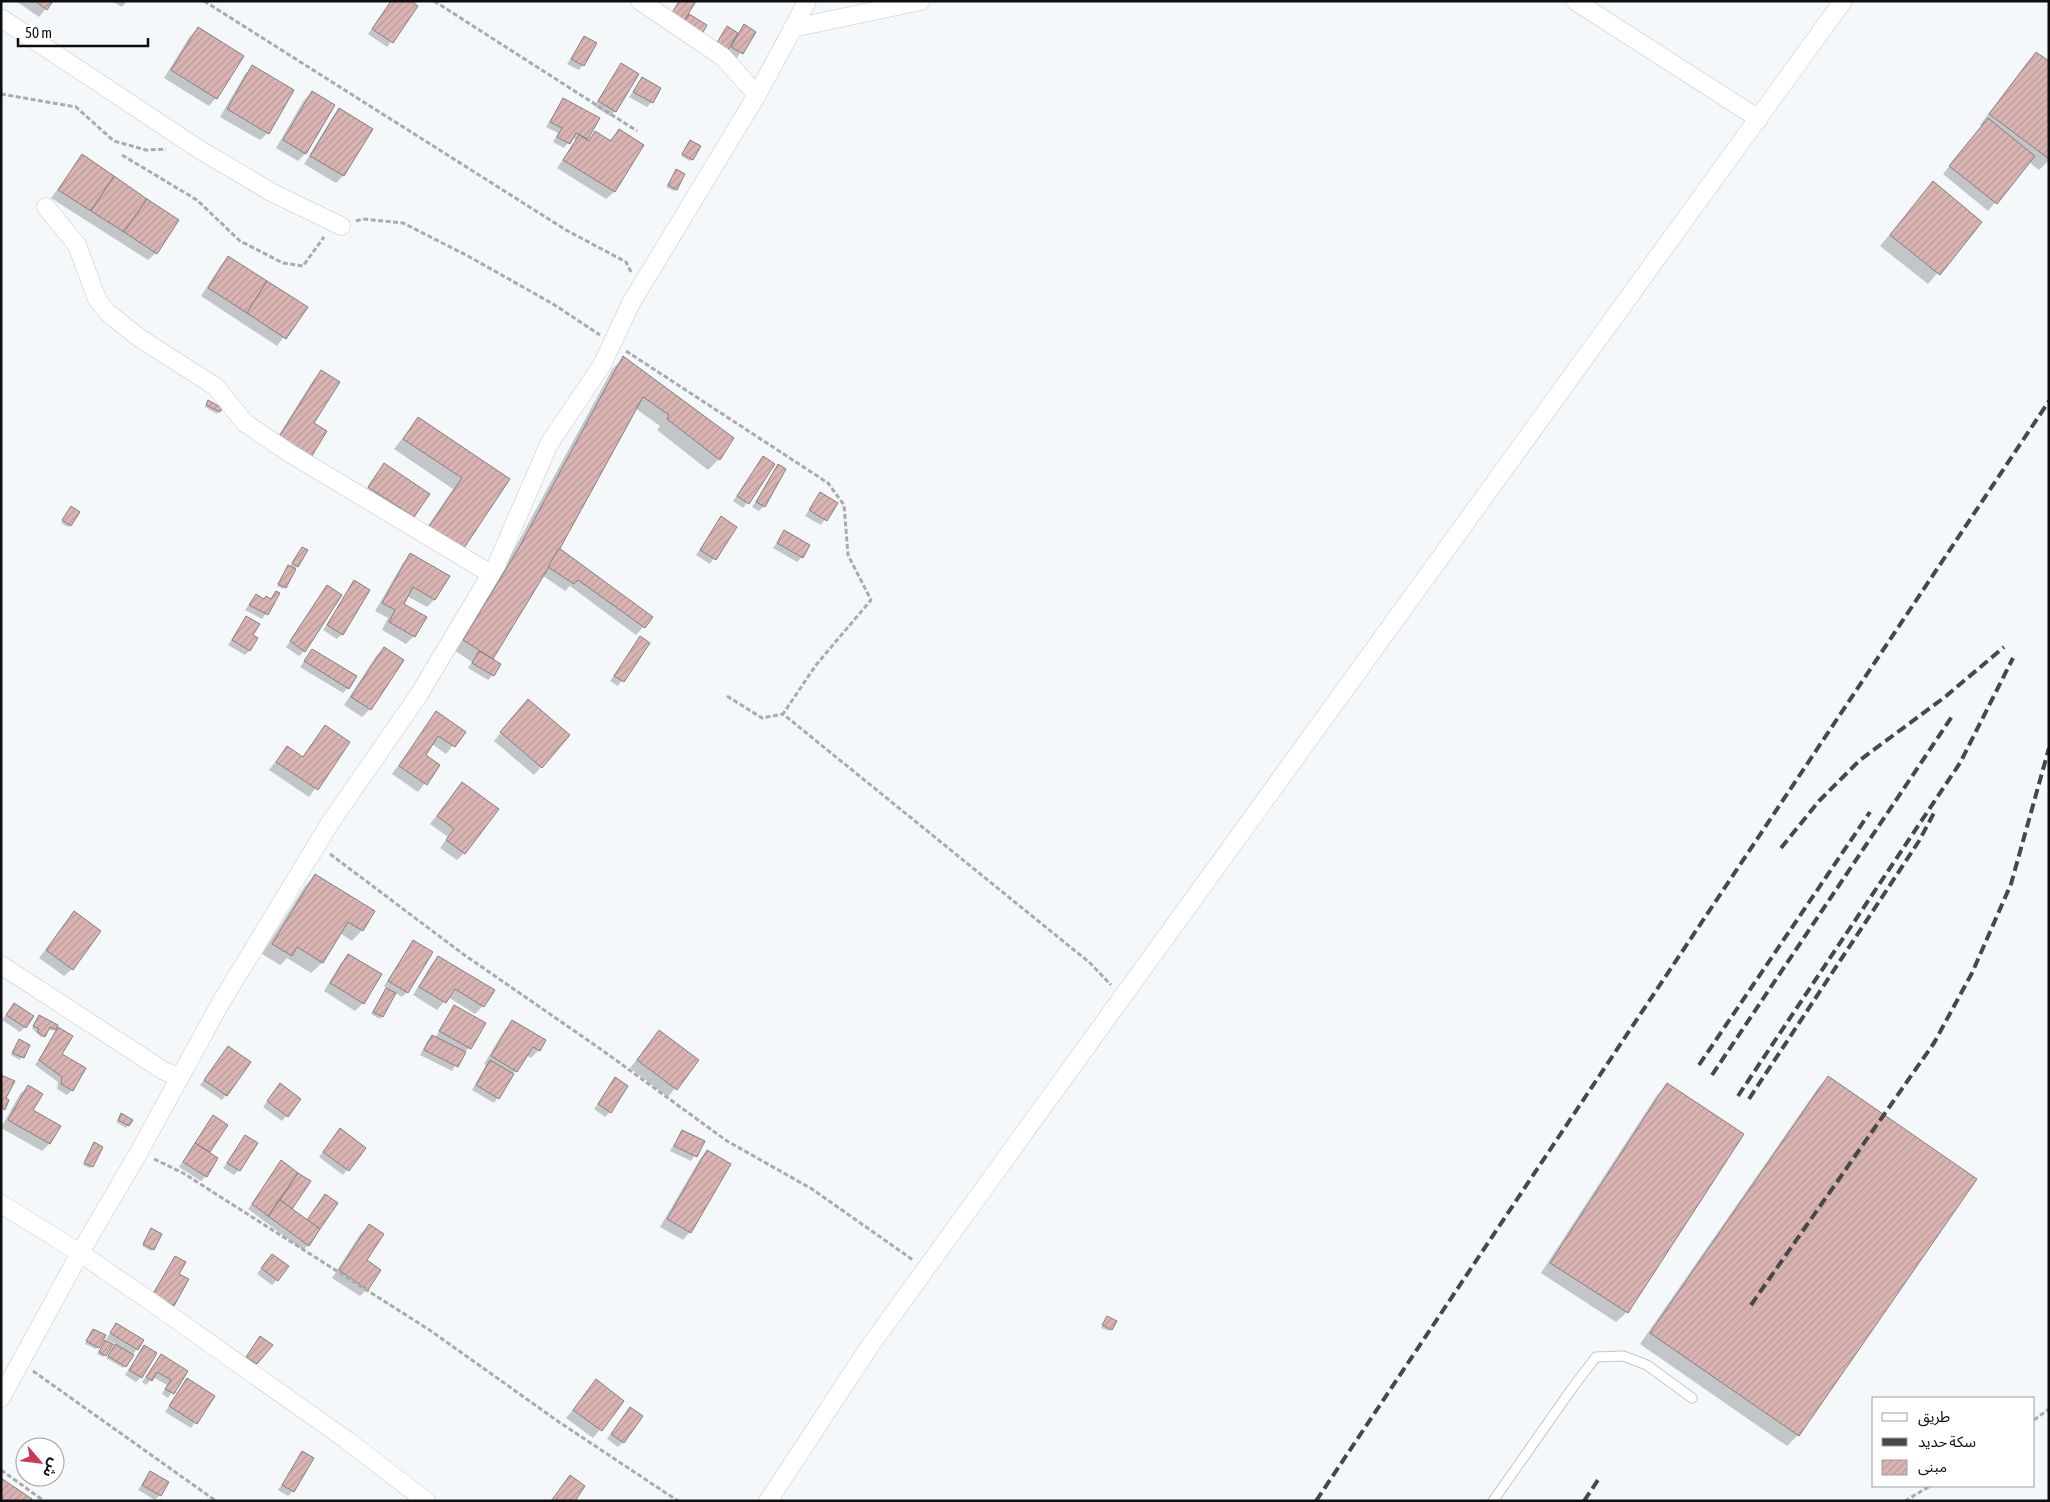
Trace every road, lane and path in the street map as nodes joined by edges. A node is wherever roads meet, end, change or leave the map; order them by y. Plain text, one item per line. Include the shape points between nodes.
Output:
1 (204, 1) edge
2 (434, 1) edge
3 (640, 1) edge
4 (807, 1) edge
5 (921, 1) edge
6 (1575, 1) edge
7 (1843, 1) edge
8 (1, 18) edge
9 (793, 28) junction
10 (1, 94) edge
11 (757, 95) junction
12 (1759, 119) junction
13 (637, 131) dead end
14 (197, 148) junction
15 (122, 155) dead end
16 (46, 207) dead end
17 (341, 226) junction
18 (640, 288) junction
19 (612, 343) junction
20 (492, 574) junction
21 (727, 696) dead end
22 (783, 714) junction
23 (317, 845) junction
24 (1, 965) edge
25 (1122, 997) junction
26 (179, 1077) junction
27 (140, 1152) junction
28 (1, 1204) edge
29 (80, 1253) junction
30 (926, 1269) junction
31 (19, 1362) junction
32 (1, 1398) edge
33 (1692, 1398) dead end
34 (2049, 1408) edge
35 (2035, 1419) edge
36 (1, 1470) edge
37 (1928, 1487) edge
38 (44, 1501) edge
39 (216, 1501) edge
40 (426, 1501) edge
41 (678, 1501) edge
42 (768, 1501) edge
43 (1494, 1501) edge
44 (1905, 1501) edge

1 - 18 path via 566,230 626,262
2 - 13 path
3 - 11 street via 723,56
4 - 9 street
5 - 9 street
6 - 12 street
7 - 12 street
8 - 14 street
9 - 11 street
10 - 14 path via 76,106 114,141 146,150
11 - 18 street
12 - 25 street
14 - 17 street via 271,192
15 - 17 path via 197,200 240,241 283,263 303,266 328,231
16 - 20 street via 77,245 97,299 107,312 138,337 216,387 245,423 290,454
17 - 19 path via 363,219 403,223 553,304
18 - 19 street
19 - 20 street via 602,365 549,444
19 - 22 path via 828,483 844,505 848,555 871,600 816,665
20 - 23 street via 418,696
21 - 22 path via 762,718
22 - 25 path via 1090,963
23 - 26 street
23 - 30 path via 463,954 727,1141 812,1189
24 - 26 street via 164,1071
25 - 30 street
26 - 27 street
27 - 29 street
27 - 41 path via 183,1173 422,1326
28 - 29 street
29 - 31 street
29 - 40 street via 348,1441
30 - 42 street via 870,1346
31 - 32 street
31 - 39 path
33 - 43 lane via 1647,1365 1623,1356 1596,1357
34 - 35 path
36 - 38 path
37 - 44 path

